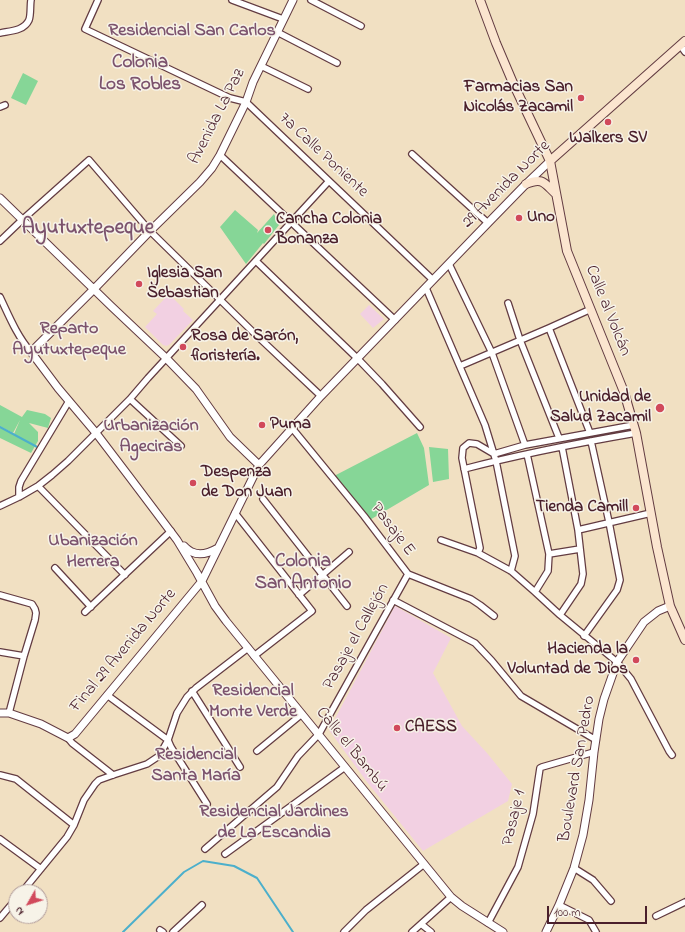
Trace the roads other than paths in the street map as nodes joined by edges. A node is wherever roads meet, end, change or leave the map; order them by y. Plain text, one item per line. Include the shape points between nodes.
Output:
1 (31, 0) edge
2 (98, 0) edge
3 (232, 0) edge
4 (293, 0) edge
5 (311, 0) edge
6 (480, 0) edge
7 (283, 19) junction
8 (361, 26) dead end
9 (277, 32) junction
10 (0, 33) edge
11 (683, 46) edge
12 (337, 62) dead end
13 (261, 66) junction
14 (308, 89) dead end
15 (246, 102) junction
16 (412, 154) dead end
17 (220, 155) junction
18 (550, 162) junction
19 (329, 181) junction
20 (526, 184) junction
21 (556, 194) junction
22 (0, 198) edge
23 (22, 220) junction
24 (291, 222) junction
25 (488, 223) junction
26 (150, 231) junction
27 (0, 241) edge
28 (256, 261) junction
29 (449, 264) junction
30 (433, 280) junction
31 (426, 288) junction
32 (94, 289) junction
33 (0, 297) edge
34 (220, 300) junction
35 (508, 303) dead end
36 (591, 309) junction
37 (396, 320) junction
38 (549, 328) junction
39 (520, 340) junction
40 (31, 352) junction
41 (492, 353) junction
42 (166, 358) junction
43 (358, 359) junction
44 (460, 366) junction
45 (322, 396) junction
46 (130, 399) junction
47 (69, 402) junction
48 (420, 427) dead end
49 (292, 428) junction
50 (635, 429) junction
51 (609, 430) junction
52 (96, 433) junction
53 (590, 433) junction
54 (559, 438) junction
55 (610, 438) junction
56 (590, 441) junction
57 (525, 445) junction
58 (181, 446) dead end
59 (562, 447) junction
60 (494, 454) junction
61 (527, 454) junction
62 (496, 461) junction
63 (259, 465) junction
64 (464, 469) junction
65 (38, 486) junction
66 (19, 497) junction
67 (263, 499) dead end
68 (0, 506) edge
69 (235, 513) junction
70 (651, 513) junction
71 (609, 522) junction
72 (578, 530) junction
73 (171, 532) junction
74 (177, 540) junction
75 (441, 540) dead end
76 (218, 548) junction
77 (580, 549) junction
78 (349, 552) dead end
79 (478, 553) junction
80 (549, 554) junction
81 (55, 568) dead end
82 (511, 571) junction
83 (323, 574) junction
84 (408, 574) junction
85 (124, 576) junction
86 (202, 581) junction
87 (535, 592) junction
88 (0, 595) edge
89 (299, 595) junction
90 (393, 600) junction
91 (347, 606) dead end
92 (670, 606) junction
93 (91, 607) junction
94 (85, 612) dead end
95 (560, 615) junction
96 (494, 616) dead end
97 (683, 631) edge
98 (584, 636) junction
99 (685, 640) edge
100 (248, 648) junction
101 (0, 652) edge
102 (24, 656) junction
103 (254, 656) junction
104 (617, 662) junction
105 (192, 691) junction
106 (107, 695) junction
107 (0, 712) edge
108 (9, 713) junction
109 (302, 714) junction
110 (319, 734) junction
111 (68, 738) junction
112 (168, 740) junction
113 (596, 740) junction
114 (257, 751) dead end
115 (594, 752) junction
116 (672, 754) dead end
117 (240, 766) dead end
118 (345, 767) junction
119 (0, 775) edge
120 (112, 775) junction
121 (207, 804) dead end
122 (74, 825) junction
123 (0, 839) edge
124 (205, 849) dead end
125 (225, 854) dead end
126 (424, 864) junction
127 (574, 868) junction
128 (41, 869) junction
129 (29, 884) edge
130 (451, 897) junction
131 (611, 901) dead end
132 (685, 902) edge
133 (560, 905) junction
134 (202, 906) dead end
135 (8, 908) edge
136 (0, 916) edge
137 (656, 916) dead end
138 (488, 923) junction
139 (421, 924) junction
140 (173, 932) edge
141 (344, 932) edge
142 (412, 932) edge
143 (431, 932) edge
144 (503, 932) edge
145 (546, 932) edge
146 (596, 932) edge

1 - 10 street via 29,20 25,25 19,30
2 - 15 street via 85,29 230,98
3 - 7 street
4 - 7 street, Avenida La Paz
5 - 8 street
6 - 18 main road, Calle al Volcán via 513,83
7 - 9 street, Avenida La Paz
9 - 12 street
9 - 13 street, Avenida La Paz
11 - 18 main road, 29 Avenida Norte
13 - 14 street
13 - 15 street, Avenida La Paz
15 - 17 street, Avenida La Paz
15 - 19 street, 7a Calle Poniente
16 - 25 street
17 - 24 street
17 - 26 street, Avenida La Paz via 204,178
18 - 20 street, 29 Avenida Norte
18 - 21 main road, Calle al Volcán
19 - 24 street
19 - 30 street, 7a Calle Poniente
20 - 21 main road via 535,180 541,181
20 - 25 street, 29 Avenida Norte
21 - 36 main road, Calle al Volcán via 567,251
22 - 23 street
23 - 26 street via 89,160
23 - 27 street
23 - 32 street
24 - 28 street
24 - 37 street
25 - 29 street, 29 Avenida Norte
26 - 32 street, Avenida La Paz
26 - 34 street
28 - 34 street
28 - 43 street
29 - 30 street, 29 Avenida Norte
29 - 41 street
30 - 31 street, 29 Avenida Norte
31 - 37 street, 29 Avenida Norte
31 - 44 street
32 - 40 street, Avenida La Paz
32 - 42 street
33 - 40 street via 14,326
34 - 42 street
34 - 45 street
35 - 39 street
36 - 38 street
36 - 50 main road, Calle al Volcán via 624,392
37 - 43 street, 29 Avenida Norte
38 - 39 street
38 - 53 street
39 - 41 street
39 - 54 street
40 - 47 street, Calle el Bambú
41 - 44 street
41 - 57 street
42 - 46 street
42 - 63 street via 196,389 230,437
43 - 45 street, 29 Avenida Norte
43 - 48 street
44 - 60 street via 485,425
45 - 49 street, 29 Avenida Norte
46 - 52 street
46 - 58 street
47 - 52 street, Calle el Bambú
47 - 66 street via 22,481
49 - 63 street, 29 Avenida Norte
49 - 84 street, Pasaje E
50 - 51 street
50 - 55 street
50 - 70 main road, Calle al Volcán
51 - 53 street
51 - 55 street
52 - 65 street
52 - 73 street, Calle el Bambú
53 - 54 street
54 - 57 street
55 - 56 street
56 - 59 street
56 - 71 street
57 - 60 street
59 - 61 street
59 - 72 street
60 - 62 street
60 - 64 street via 477,444 469,443 463,448
61 - 62 street
61 - 80 street
62 - 64 street
62 - 82 street via 515,556
63 - 69 street, Final 29 Avenida Norte
64 - 79 street via 480,548
65 - 66 street
65 - 85 street
66 - 68 street
67 - 83 street
69 - 76 street, Final 29 Avenida Norte
69 - 89 street
70 - 71 street
70 - 92 main road, Calle al Volcán
71 - 72 street
71 - 98 street via 620,580 618,590
72 - 77 street
73 - 74 street, Calle el Bambú
73 - 85 street
74 - 76 street via 190,552 204,553
74 - 86 street, Calle el Bambú
75 - 79 street
76 - 86 street, Final 29 Avenida Norte
77 - 80 street
77 - 95 street via 583,574 581,584
78 - 83 street
79 - 82 street
80 - 87 street via 548,571
81 - 93 street
82 - 87 street
83 - 89 street
83 - 91 street
84 - 90 street, Pasaje el Callejón
84 - 96 street, Pasaje E via 471,599
85 - 93 street
86 - 100 street, Calle el Bambú via 215,606
86 - 106 street, Final 29 Avenida Norte
87 - 95 street
88 - 102 street via 32,604 35,608 35,620
89 - 103 street via 312,611
90 - 110 street, Pasaje el Callejón
90 - 113 street via 475,643 521,696
92 - 97 main road, Calle al Volcán
92 - 104 street, Boulevard San Pedro via 658,611 644,622
93 - 94 street
95 - 98 street
97 - 99 main road, Calle al Volcán
98 - 104 street
100 - 103 street, Calle el Bambú
100 - 105 street
101 - 102 street
102 - 108 street
103 - 109 street, Calle el Bambú
104 - 113 street, Boulevard San Pedro via 604,699
104 - 116 street via 632,678
105 - 112 street via 174,720
105 - 117 street
106 - 111 street, Final 29 Avenida Norte via 75,734
106 - 112 street
107 - 108 street
108 - 111 street via 41,724
109 - 110 street, Calle el Bambú
109 - 114 street
110 - 118 street, Calle el Bambú
110 - 124 street, Pasaje el Callejón via 298,756 277,787
111 - 120 street
112 - 120 street via 159,756 152,762
112 - 121 street
113 - 115 street, Boulevard San Pedro
115 - 127 street, Boulevard San Pedro via 583,835
115 - 138 street, Pasaje 1 via 540,768 533,814 518,867
118 - 125 street
118 - 126 street, Calle el Bambú
119 - 122 street via 16,779
120 - 122 street via 95,784 84,800
122 - 128 street
123 - 128 street
126 - 130 street, Calle el Bambú
126 - 141 street via 366,910
127 - 131 street via 593,880
127 - 133 street, Boulevard San Pedro
128 - 129 street
130 - 138 street, Calle el Bambú
130 - 139 street
132 - 137 street
133 - 145 street, Boulevard San Pedro
133 - 146 street via 589,920
134 - 140 street
135 - 136 street
138 - 144 street, Calle el Bambú
139 - 142 street
139 - 143 street

